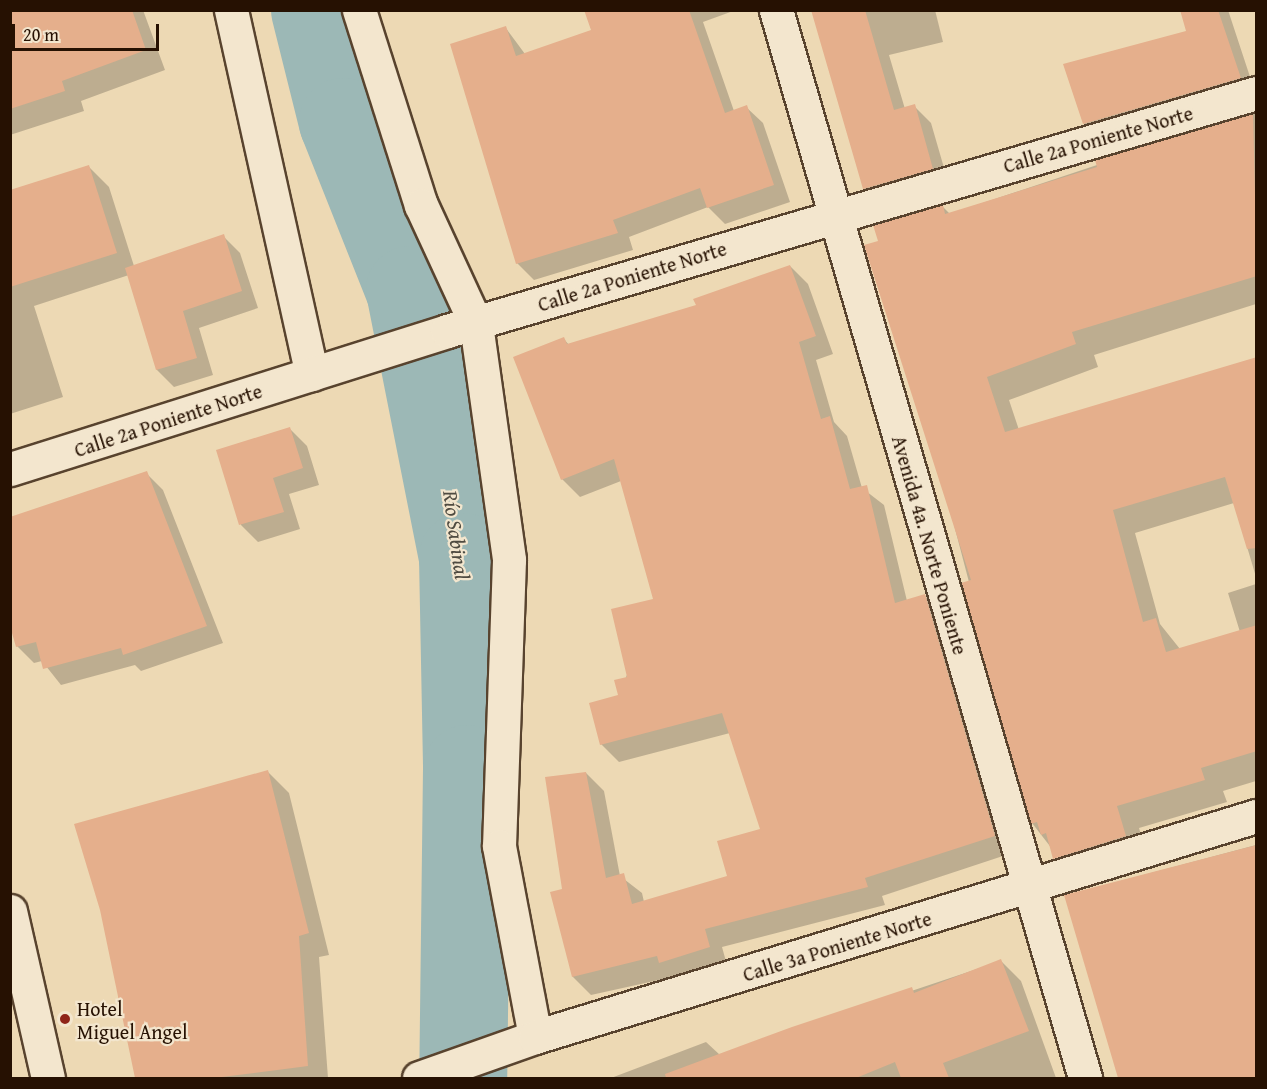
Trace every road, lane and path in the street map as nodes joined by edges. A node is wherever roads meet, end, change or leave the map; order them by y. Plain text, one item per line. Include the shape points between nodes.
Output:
1 (231, 10) edge
2 (359, 10) edge
3 (776, 10) edge
4 (1257, 93) edge
5 (836, 215) junction
6 (461, 327) junction
7 (314, 373) junction
8 (10, 469) edge
9 (1257, 816) edge
10 (1029, 887) junction
11 (10, 911) edge
12 (521, 1042) junction
13 (48, 1078) edge
14 (419, 1078) edge
15 (1085, 1078) edge

1 - 7 street
2 - 6 street
3 - 5 street, Avenida 4a. Norte Poniente
4 - 5 street, Calle 2a Poniente Norte
5 - 6 street, Calle 2a Poniente Norte
5 - 10 street, Avenida 4a. Norte Poniente
6 - 7 street, Calle 2a Poniente Norte
6 - 12 street via 509,560 500,846
7 - 8 street, Calle 2a Poniente Norte
9 - 10 street, Calle 3a Poniente Norte
10 - 12 street, Calle 3a Poniente Norte
10 - 15 street, Avenida 4a. Norte Poniente
11 - 13 street
12 - 14 street, Calle 3a Poniente Norte

